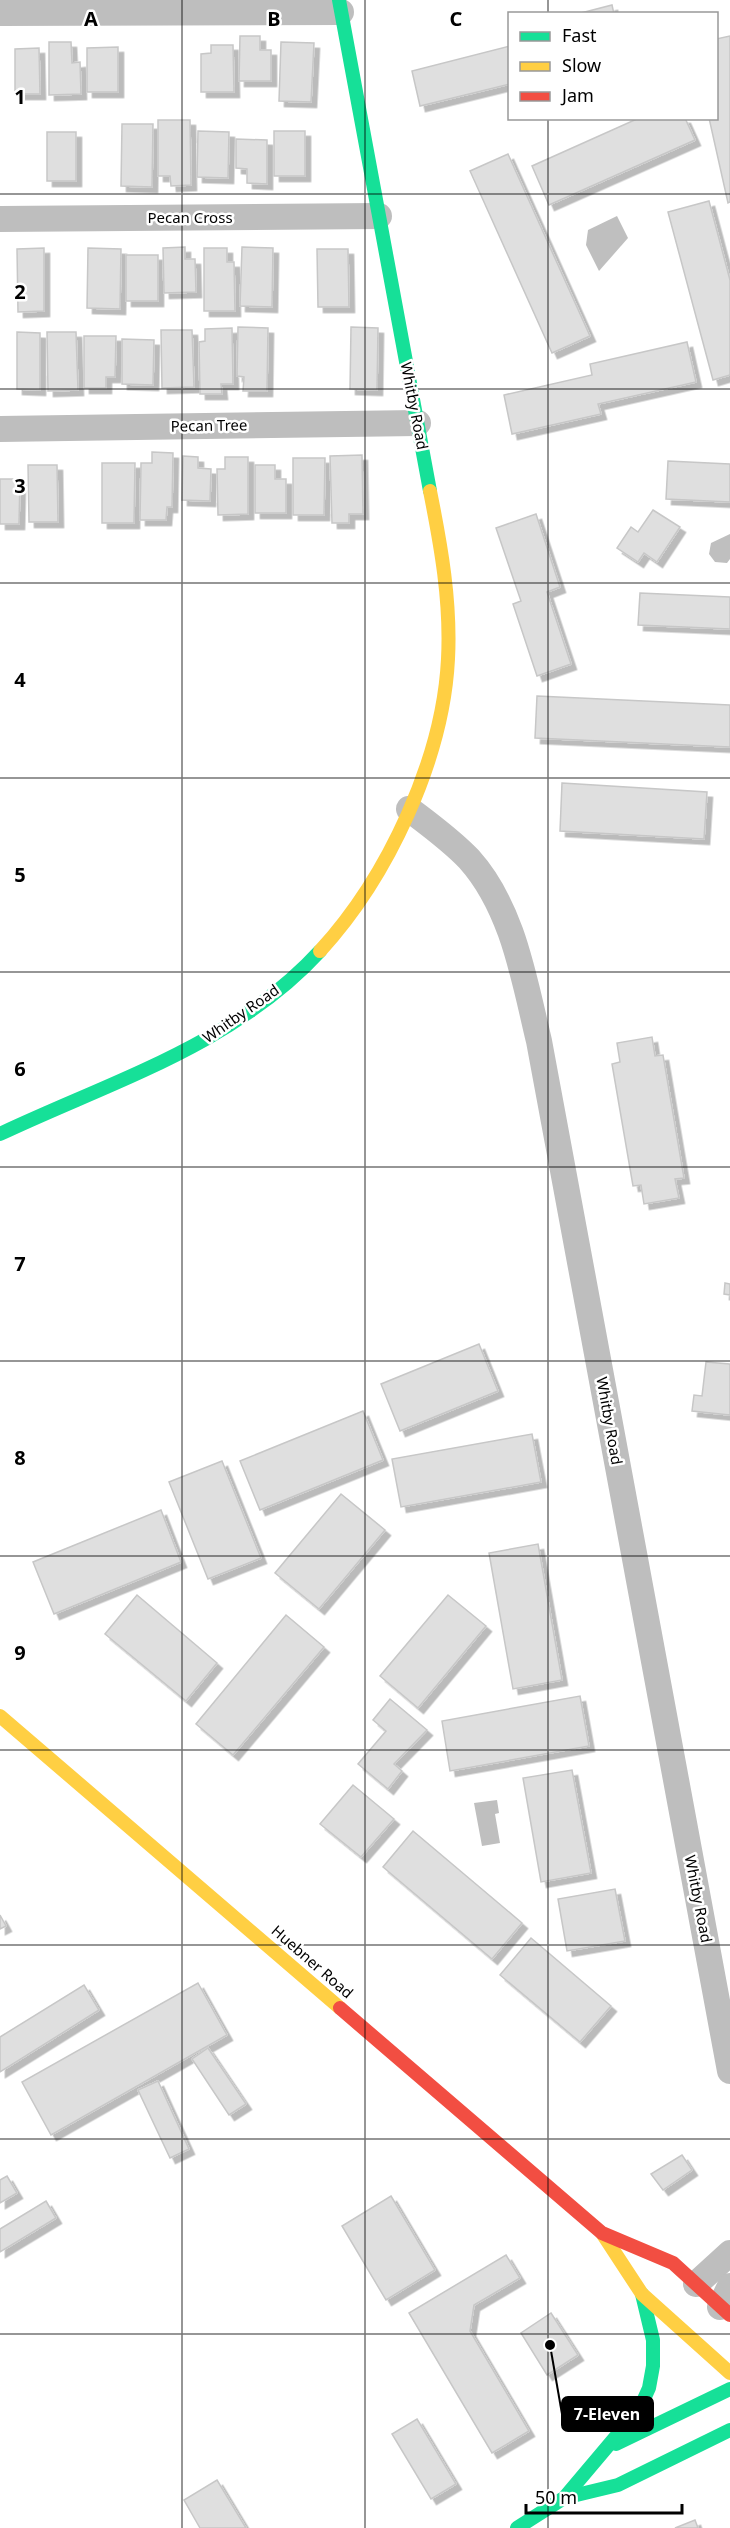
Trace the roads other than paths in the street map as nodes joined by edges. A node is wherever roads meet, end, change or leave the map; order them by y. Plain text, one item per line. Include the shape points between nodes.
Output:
1 (340, 6) edge
2 (0, 13) edge
3 (379, 216) junction
4 (0, 219) edge
5 (418, 423) junction
6 (0, 429) edge
7 (409, 810) junction
8 (0, 1134) edge
9 (0, 1716) edge
10 (730, 2071) edge
11 (602, 2233) junction
12 (730, 2253) edge
13 (696, 2284) junction
14 (642, 2294) junction
15 (727, 2303) edge
16 (730, 2373) edge
17 (730, 2389) edge
18 (730, 2430) edge
19 (601, 2451) junction
20 (564, 2498) junction
21 (517, 2528) edge

1 - 2 street
1 - 3 main road, Whitby Road
3 - 4 street, Pecan Cross
3 - 5 main road, Whitby Road
5 - 6 street, Pecan Tree
5 - 7 main road, Whitby Road via 443,559 449,627 441,709 429,757
7 - 8 main road, Whitby Road via 342,924 297,974 208,1039
7 - 10 street, Whitby Road via 445,835 486,881 500,906 524,981 541,1053
9 - 11 main road, Huebner Road
11 - 13 main road, Huebner Road via 673,2263
11 - 14 main road, Huebner Road
12 - 13 street
13 - 15 main road, Huebner Road
14 - 16 main road, Huebner Road
14 - 19 main road via 653,2340 649,2388 640,2408
17 - 19 main road
18 - 20 main road via 618,2485
19 - 20 main road
20 - 21 main road

